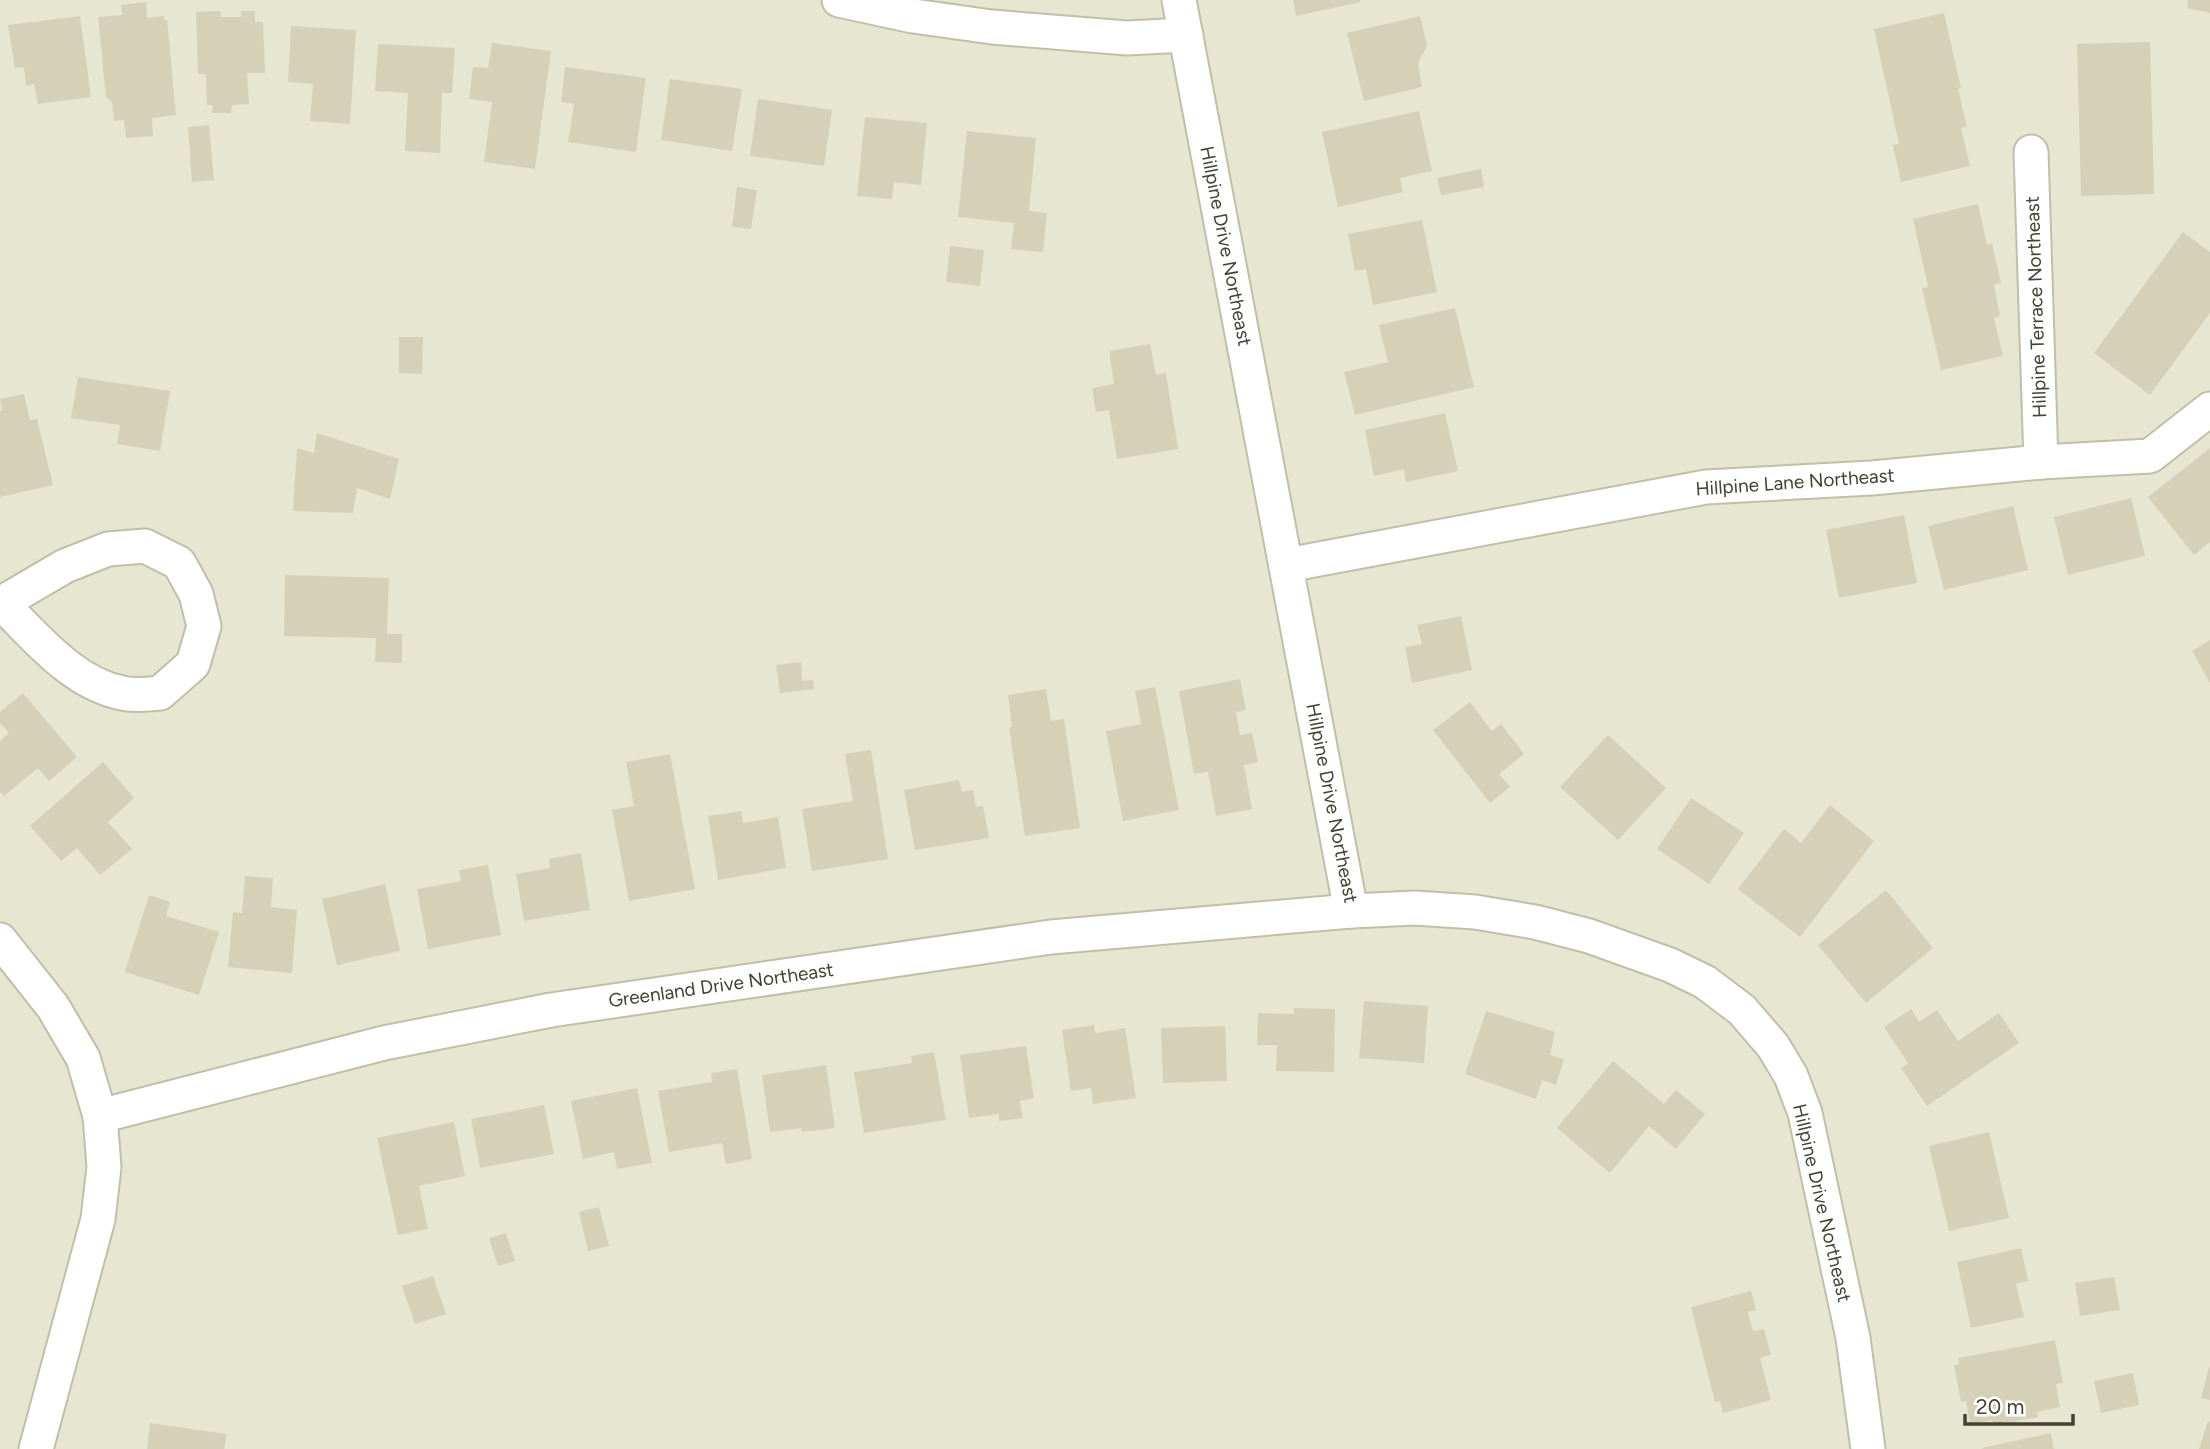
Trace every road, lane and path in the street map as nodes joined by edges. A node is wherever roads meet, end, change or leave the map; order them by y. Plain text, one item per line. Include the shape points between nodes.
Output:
1 (839, 0) edge
2 (1179, 0) edge
3 (1186, 35) junction
4 (2031, 152) dead end
5 (2210, 409) edge
6 (2041, 461) junction
7 (1287, 565) junction
8 (1, 604) edge
9 (1351, 911) junction
10 (0, 940) edge
11 (100, 1116) junction
12 (36, 1449) edge
13 (1868, 1449) edge

1 - 3 street via 992,27 1127,38
2 - 3 street, Hillpine Drive Northeast
3 - 7 street, Hillpine Drive Northeast
4 - 6 street, Hillpine Terrace Northeast
5 - 6 street, Hillpine Lane Northeast via 2151,456
6 - 7 street, Hillpine Lane Northeast via 1872,478 1706,487
7 - 9 street, Hillpine Drive Northeast
8 - 8 street via 86,557 108,549 145,546 178,563 196,594 204,626 193,664 160,693 124,694 88,682
9 - 11 street, Greenland Drive Northeast via 1051,937 551,1010 383,1043
9 - 13 street, Hillpine Drive Northeast via 1415,908 1535,922 1670,965 1705,982 1742,1010 1773,1046 1805,1112 1853,1338
10 - 11 street via 53,1007 83,1058
11 - 12 street via 104,1167 98,1219

